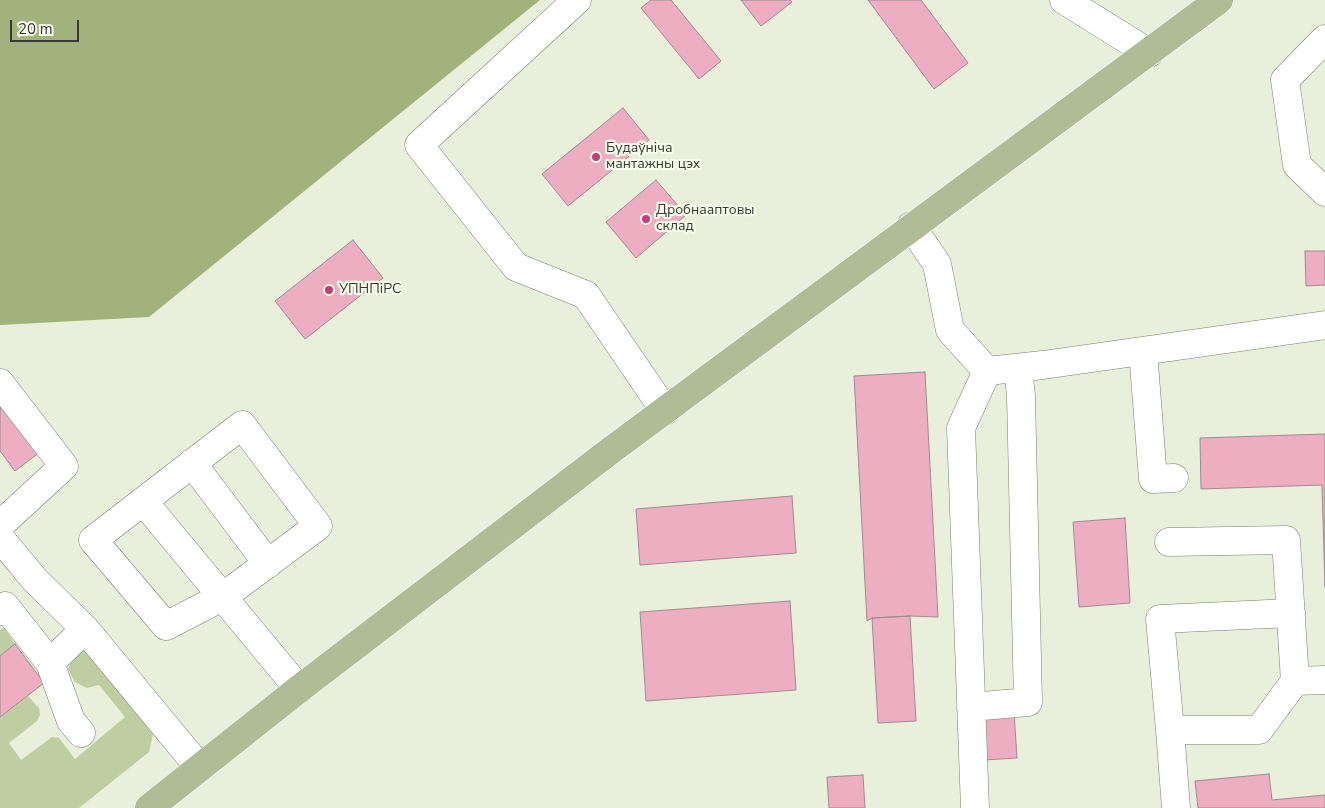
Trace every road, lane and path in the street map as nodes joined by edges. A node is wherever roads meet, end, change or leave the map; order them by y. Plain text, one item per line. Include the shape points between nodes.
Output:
1 (577, 0) edge
2 (1064, 0) edge
3 (1218, 0) edge
4 (1325, 39) edge
5 (1149, 53) junction
6 (1325, 192) edge
7 (911, 226) junction
8 (1325, 325) edge
9 (1143, 352) junction
10 (1018, 368) junction
11 (987, 371) junction
12 (0, 383) edge
13 (665, 411) junction
14 (192, 463) junction
15 (1174, 478) dead end
16 (143, 501) junction
17 (0, 524) edge
18 (0, 538) edge
19 (1169, 542) dead end
20 (268, 564) junction
21 (35, 580) junction
22 (224, 596) junction
23 (3, 608) edge
24 (1291, 613) junction
25 (85, 628) junction
26 (50, 663) junction
27 (1325, 680) edge
28 (1295, 681) junction
29 (299, 689) junction
30 (971, 707) junction
31 (1170, 730) junction
32 (81, 733) dead end
33 (199, 767) junction
34 (149, 808) edge
35 (975, 808) edge
36 (1176, 808) edge

1 - 13 lane via 419,145 516,267 586,295
2 - 5 lane
3 - 5 main road
4 - 6 lane via 1285,80 1296,165
5 - 7 main road
7 - 11 lane via 937,264 950,330
7 - 13 main road
8 - 9 lane
9 - 10 lane
9 - 15 lane via 1153,479
10 - 11 lane
10 - 30 lane via 1028,702
11 - 30 lane via 961,428
12 - 17 lane via 64,466
13 - 29 main road
14 - 16 lane
14 - 20 lane
14 - 20 lane via 242,425 318,526
16 - 22 lane
16 - 22 lane via 93,540 123,576 166,626
18 - 21 lane
19 - 24 lane via 1286,540
20 - 22 lane
21 - 23 lane
21 - 25 lane
22 - 29 lane
23 - 26 lane
24 - 28 lane
24 - 31 lane via 1160,619
25 - 26 lane
25 - 33 lane
26 - 32 lane via 71,721
27 - 28 lane
28 - 31 lane via 1259,730
29 - 33 main road
30 - 35 lane
31 - 36 lane
33 - 34 main road

